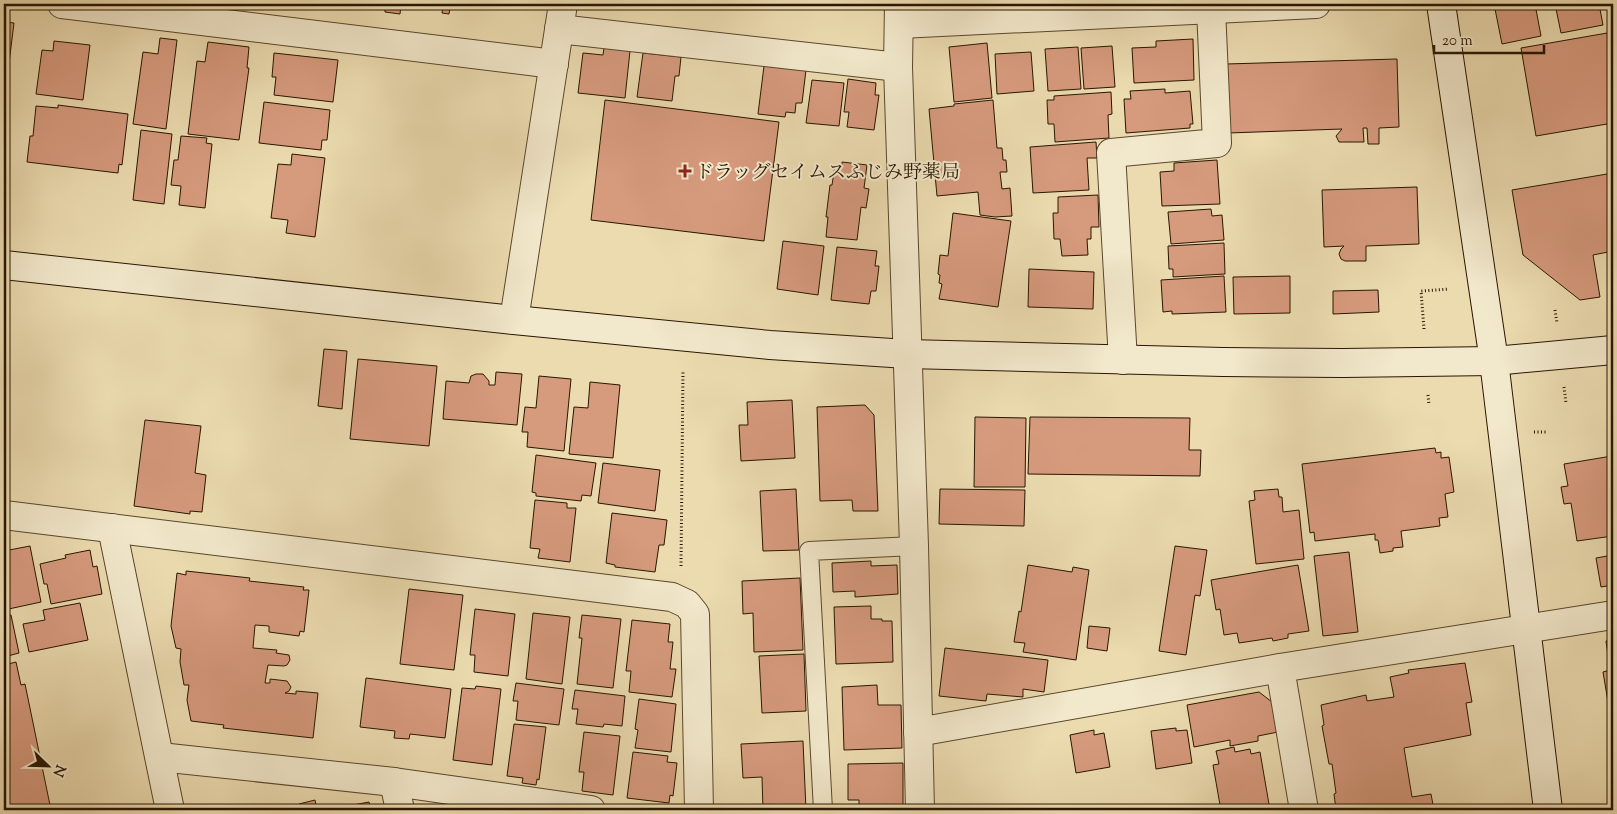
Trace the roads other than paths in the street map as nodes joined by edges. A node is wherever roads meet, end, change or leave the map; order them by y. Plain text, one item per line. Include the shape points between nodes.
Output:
1 (62, 4) edge
2 (1316, 4) edge
3 (1441, 4) edge
4 (1211, 9) junction
5 (899, 14) edge
6 (561, 17) edge
7 (554, 64) junction
8 (898, 67) junction
9 (4, 265) edge
10 (514, 320) junction
11 (1613, 350) edge
12 (907, 354) junction
13 (1123, 360) junction
14 (1494, 361) junction
15 (4, 515) edge
16 (112, 528) junction
17 (914, 546) junction
18 (1613, 615) edge
19 (1526, 628) junction
20 (1280, 668) junction
21 (918, 732) junction
22 (160, 757) junction
23 (394, 782) junction
24 (170, 810) edge
25 (400, 810) edge
26 (591, 810) edge
27 (700, 810) edge
28 (823, 810) edge
29 (920, 810) edge
30 (1304, 810) edge
31 (1548, 810) edge

1 - 7 street
2 - 4 street
3 - 14 street
4 - 5 street
4 - 13 street via 1217,143 1111,153
5 - 8 street
6 - 7 street
6 - 8 street
7 - 10 street
8 - 12 street
9 - 10 street
10 - 12 street via 770,345
11 - 14 street
12 - 13 street
12 - 17 street
13 - 14 street
14 - 19 street
15 - 16 street
16 - 22 street
16 - 27 street via 672,597 687,604 695,614
17 - 21 street
17 - 28 lane via 809,551
18 - 19 street
19 - 20 street
19 - 31 street
20 - 21 street
20 - 30 street
21 - 29 street
22 - 23 street
22 - 24 street
23 - 25 street
23 - 26 street

